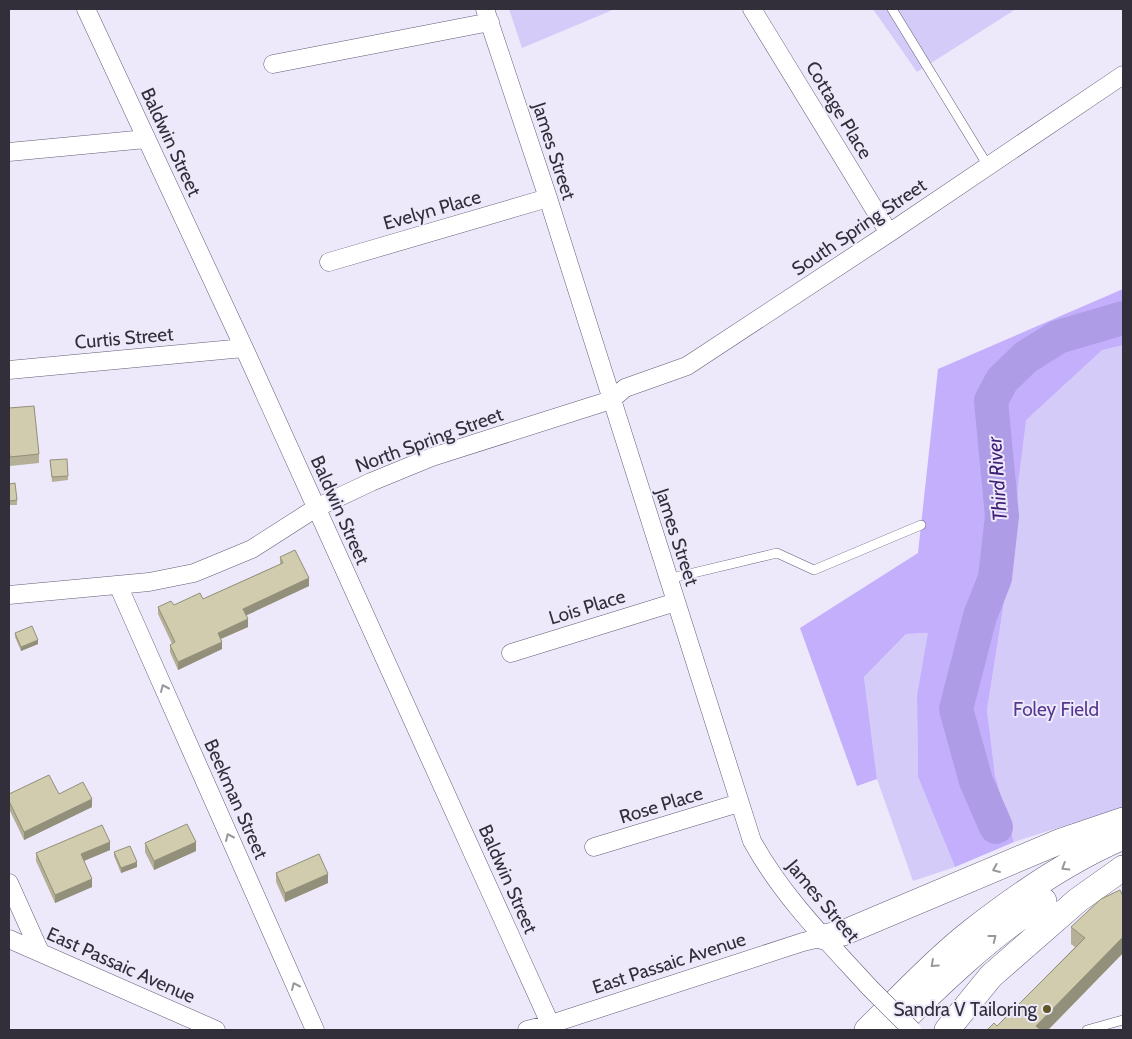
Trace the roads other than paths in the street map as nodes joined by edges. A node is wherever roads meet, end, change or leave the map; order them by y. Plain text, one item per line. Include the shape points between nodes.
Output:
1 (86, 9) edge
2 (752, 9) edge
3 (892, 9) edge
4 (488, 16) edge
5 (273, 64) dead end
6 (1123, 75) edge
7 (146, 139) junction
8 (9, 152) edge
9 (988, 166) junction
10 (548, 198) junction
11 (889, 233) junction
12 (329, 262) dead end
13 (244, 348) junction
14 (9, 370) edge
15 (611, 400) junction
16 (316, 508) junction
17 (921, 525) dead end
18 (668, 579) junction
19 (118, 585) junction
20 (9, 595) edge
21 (676, 602) junction
22 (511, 653) dead end
23 (739, 803) junction
24 (1123, 820) edge
25 (1123, 837) edge
26 (594, 847) dead end
27 (1123, 852) edge
28 (1123, 868) edge
29 (9, 883) edge
30 (824, 937) junction
31 (9, 939) edge
32 (40, 952) junction
33 (1123, 1020) edge
34 (552, 1027) edge
35 (1103, 1029) edge
36 (216, 1030) edge
37 (315, 1030) edge
38 (527, 1030) edge
39 (866, 1030) edge
40 (893, 1030) edge
41 (912, 1030) edge
42 (947, 1030) edge
43 (1087, 1030) edge

1 - 7 street, Baldwin Street
2 - 11 street, Cottage Place
3 - 9 lane
4 - 5 street
4 - 10 street, James Street
6 - 9 street, South Spring Street
7 - 8 street
7 - 13 street, Baldwin Street
9 - 11 street, South Spring Street
10 - 12 street, Evelyn Place
10 - 15 street, James Street
11 - 15 street, South Spring Street via 686,366 625,388
13 - 14 street, Curtis Street
13 - 16 street, Baldwin Street
15 - 16 street, North Spring Street via 432,458
15 - 18 street, James Street
16 - 19 street, North Spring Street via 252,549 194,573
16 - 34 street, Baldwin Street
17 - 18 lane via 814,570 777,553
18 - 21 street, James Street
19 - 20 street, North Spring Street
37 -> 19 street, Beekman Street
21 - 22 street, Lois Place
21 - 23 street, James Street
23 - 26 street, Rose Place
23 - 30 street, James Street via 752,841 764,863
24 -> 30 main road via 1061,841 843,933
25 -> 39 main road via 1070,864 972,931
40 -> 27 main road via 944,980 1007,928
28 - 42 main road via 1078,900 991,976
29 - 32 street
30 - 34 street, East Passaic Avenue
30 - 41 street, James Street, bridge
31 - 32 street, East Passaic Avenue
32 - 36 street, East Passaic Avenue
33 - 35 lane
34 - 38 street, East Passaic Avenue
35 - 43 lane

